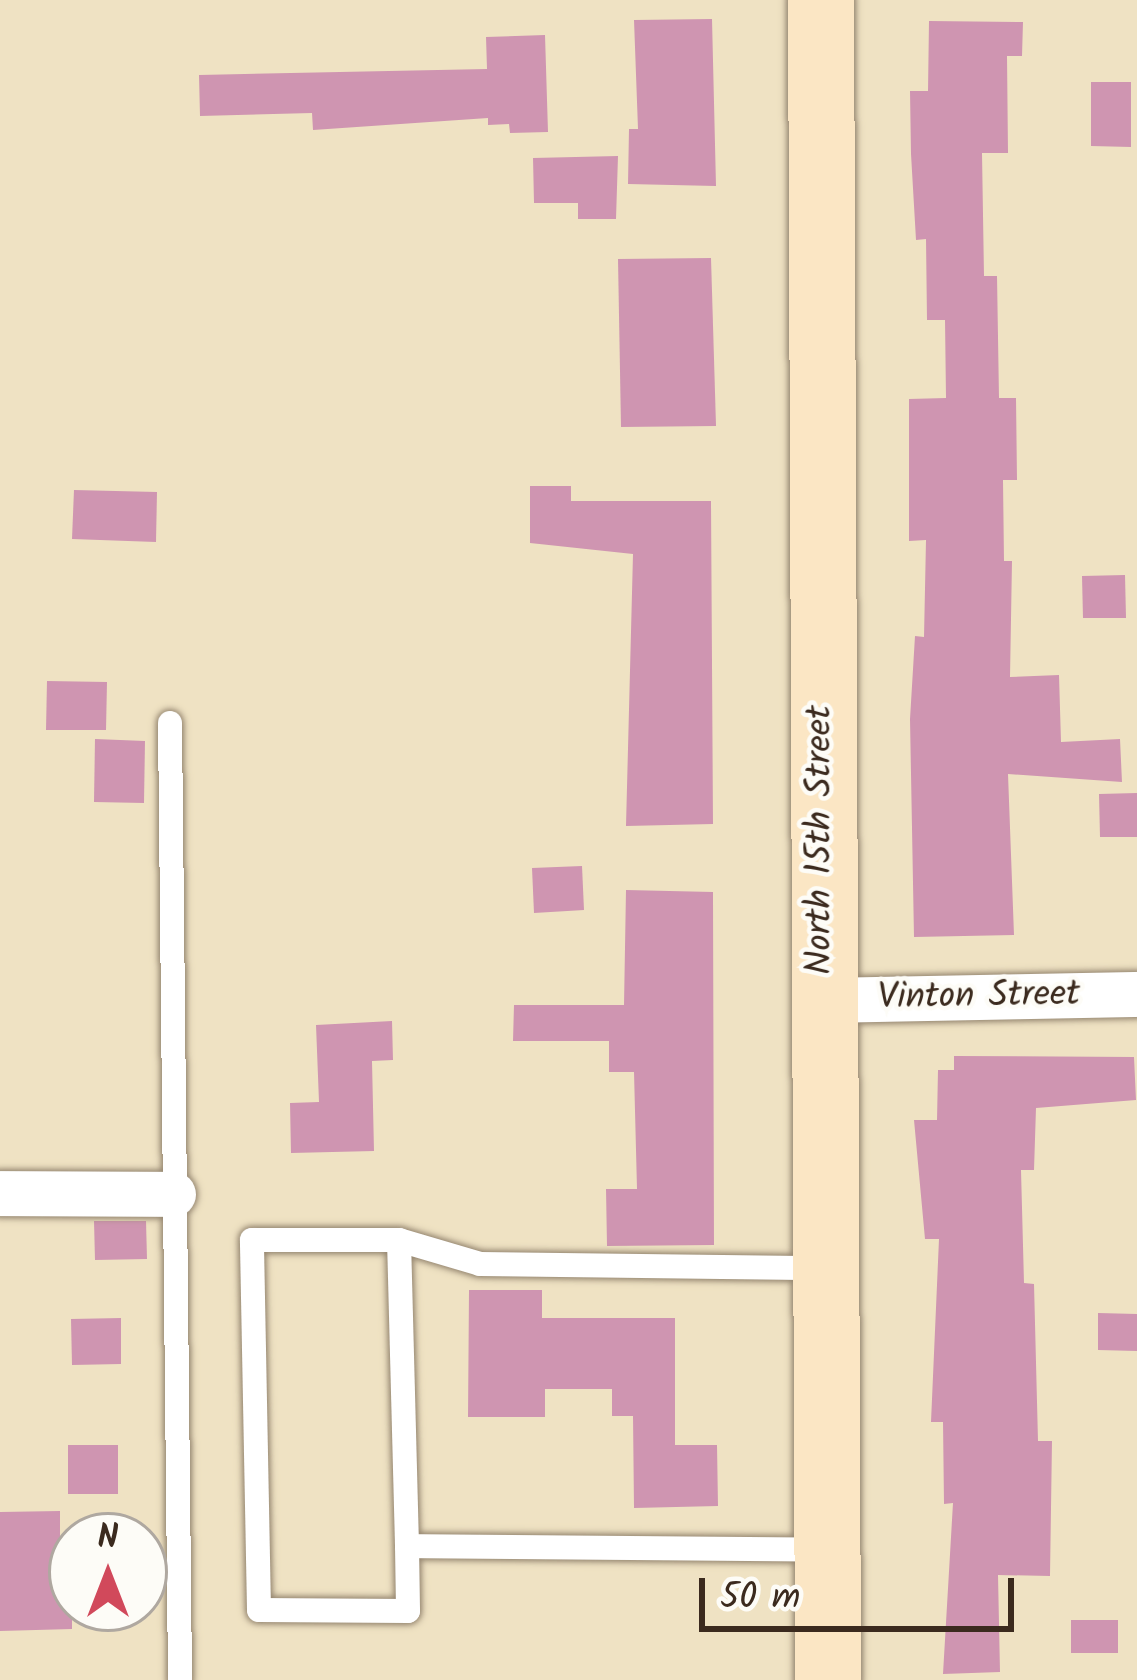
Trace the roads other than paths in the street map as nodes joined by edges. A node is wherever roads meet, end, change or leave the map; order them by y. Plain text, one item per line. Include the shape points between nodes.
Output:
1 (821, 0) edge
2 (170, 722) dead end
3 (1137, 994) edge
4 (820, 1000) junction
5 (0, 1193) edge
6 (173, 1194) junction
7 (399, 1240) junction
8 (823, 1268) junction
9 (407, 1546) junction
10 (826, 1550) junction
11 (180, 1680) edge
12 (828, 1680) edge

1 - 4 main road, North 15th Street
2 - 6 lane
3 - 4 street, Vinton Street
4 - 8 main road, North 15th Street
5 - 6 street
6 - 11 lane
7 - 8 lane via 480,1264
7 - 9 lane
7 - 9 lane via 252,1240 259,1610 408,1611
8 - 10 main road, North 15th Street
9 - 10 lane
10 - 12 main road, North 15th Street

